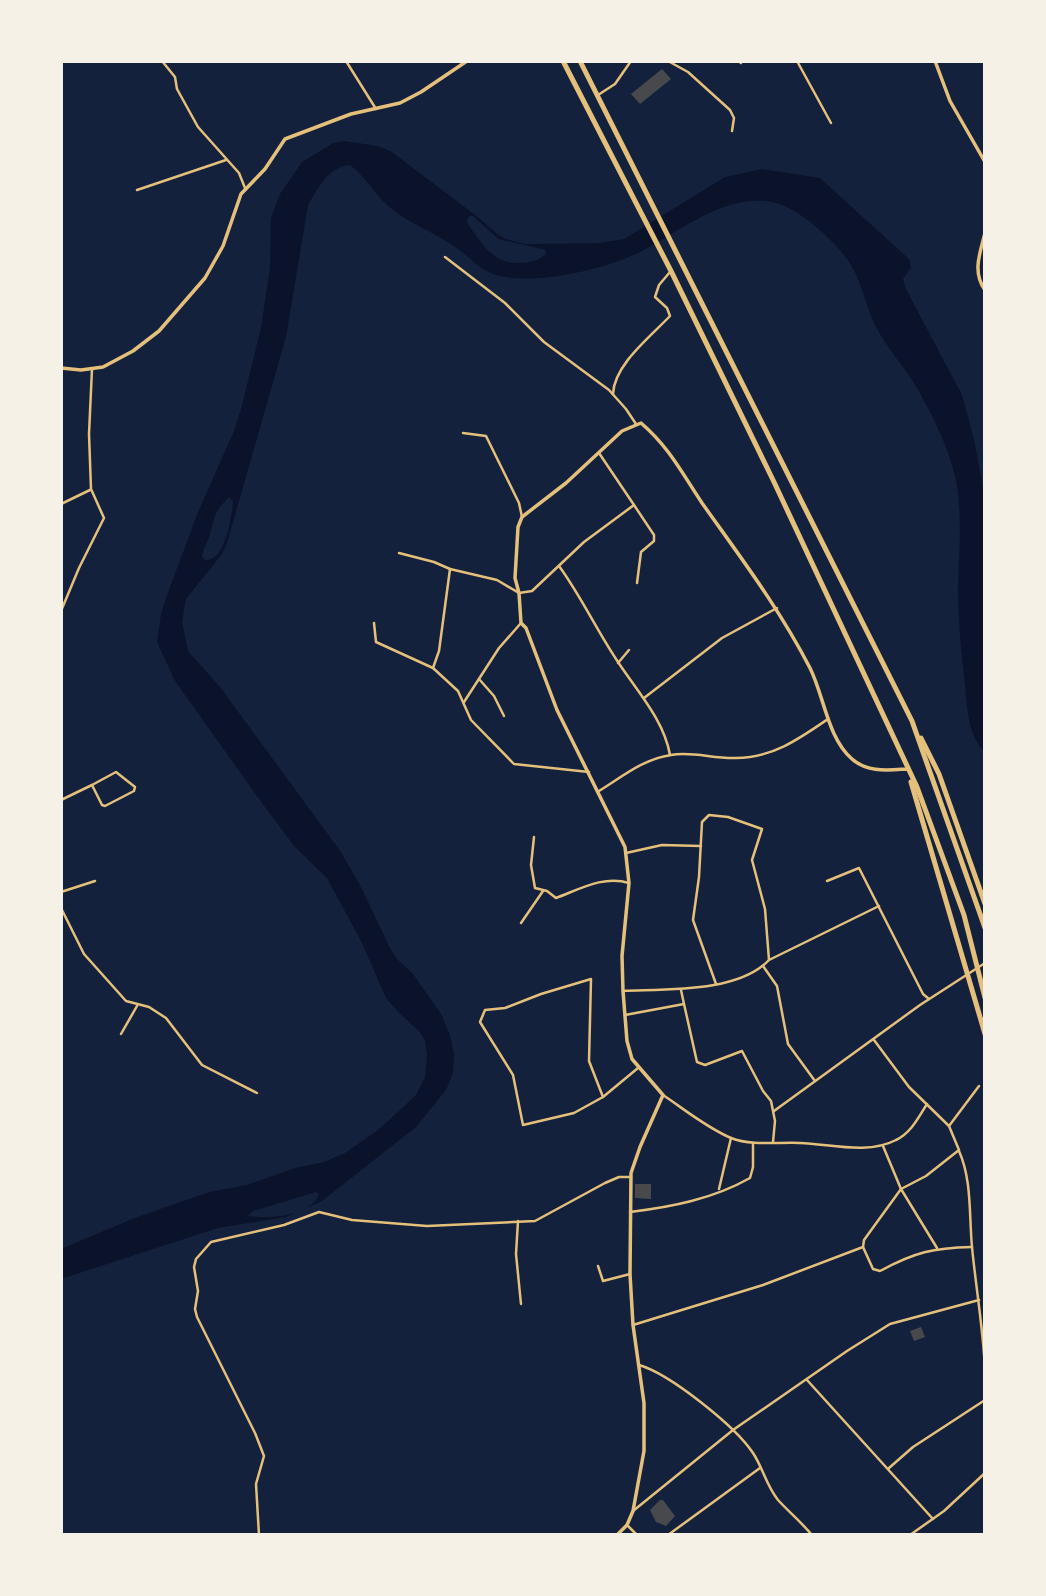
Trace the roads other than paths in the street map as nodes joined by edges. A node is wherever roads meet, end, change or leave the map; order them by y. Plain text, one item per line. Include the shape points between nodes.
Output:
1 (162, 61) edge
2 (346, 61) edge
3 (467, 61) edge
4 (563, 61) edge
5 (580, 61) edge
6 (631, 61) edge
7 (668, 61) edge
8 (797, 61) edge
9 (934, 61) edge
10 (598, 95) junction
11 (376, 109) junction
12 (831, 123) dead end
13 (732, 131) dead end
14 (226, 160) junction
15 (985, 162) edge
16 (245, 188) junction
17 (137, 190) dead end
18 (985, 233) edge
19 (983, 247) edge
20 (445, 257) dead end
21 (671, 271) junction
22 (985, 290) edge
23 (61, 368) edge
24 (92, 369) junction
25 (613, 394) junction
26 (636, 424) junction
27 (463, 433) dead end
28 (599, 453) junction
29 (91, 489) junction
30 (61, 504) edge
31 (634, 505) junction
32 (522, 517) junction
33 (398, 553) dead end
34 (559, 565) junction
35 (450, 569) junction
36 (637, 583) dead end
37 (519, 593) junction
38 (776, 608) junction
39 (61, 611) edge
40 (374, 623) dead end
41 (521, 623) junction
42 (629, 650) dead end
43 (618, 663) junction
44 (433, 668) junction
45 (479, 679) junction
46 (644, 698) junction
47 (464, 702) junction
48 (504, 716) dead end
49 (828, 719) junction
50 (912, 721) junction
51 (670, 755) junction
52 (908, 769) junction
53 (589, 772) junction
54 (92, 785) junction
55 (599, 791) junction
56 (61, 800) edge
57 (534, 837) dead end
58 (701, 846) junction
59 (626, 853) junction
60 (95, 881) dead end
61 (827, 881) dead end
62 (629, 883) junction
63 (543, 891) junction
64 (61, 892) edge
65 (985, 904) edge
66 (879, 906) junction
67 (61, 908) edge
68 (521, 923) dead end
69 (985, 928) edge
70 (769, 960) junction
71 (985, 963) edge
72 (763, 966) junction
73 (970, 972) junction
74 (716, 984) junction
75 (681, 988) junction
76 (623, 991) junction
77 (985, 998) edge
78 (929, 999) junction
79 (684, 1003) junction
80 (137, 1006) junction
81 (625, 1015) junction
82 (121, 1034) dead end
83 (985, 1034) edge
84 (874, 1040) junction
85 (638, 1068) junction
86 (815, 1081) junction
87 (979, 1086) dead end
88 (257, 1093) dead end
89 (663, 1095) junction
90 (603, 1097) junction
91 (927, 1104) junction
92 (774, 1111) junction
93 (949, 1126) junction
94 (731, 1138) junction
95 (753, 1141) junction
96 (773, 1142) junction
97 (883, 1146) junction
98 (959, 1150) junction
99 (631, 1177) junction
100 (901, 1189) junction
101 (719, 1191) junction
102 (630, 1212) junction
103 (518, 1221) junction
104 (863, 1247) junction
105 (972, 1247) junction
106 (937, 1248) junction
107 (598, 1266) dead end
108 (630, 1274) junction
109 (979, 1300) junction
110 (521, 1304) dead end
111 (633, 1325) junction
112 (639, 1365) junction
113 (985, 1370) edge
114 (807, 1380) junction
115 (985, 1400) edge
116 (733, 1430) junction
117 (760, 1468) junction
118 (889, 1468) junction
119 (985, 1473) edge
120 (633, 1511) junction
121 (933, 1519) junction
122 (626, 1525) junction
123 (260, 1535) edge
124 (617, 1535) edge
125 (637, 1535) edge
126 (668, 1535) edge
127 (811, 1535) edge
128 (910, 1535) edge

1 - 14 street via 198,127
2 - 11 street
3 - 11 street via 421,92
4 - 21 highway
5 - 10 highway
6 - 10 street via 615,84
7 - 13 street via 688,72 730,110
8 - 12 street
9 - 15 street via 950,101
10 - 50 highway
11 - 16 street via 285,139
14 - 16 street
14 - 17 street
16 - 24 street via 218,257 200,285 152,338 120,359
18 - 19 street
19 - 22 street via 977,275
20 - 25 street
21 - 25 street via 655,297 670,316 619,370
21 - 52 highway
23 - 24 street
24 - 29 street
25 - 26 street
26 - 28 street
26 - 38 street via 641,423 672,454
27 - 32 street via 486,436
28 - 31 street
28 - 32 street
29 - 30 street
29 - 39 street via 104,519
31 - 34 street
31 - 36 street via 654,535 654,541 641,552
32 - 37 street via 515,578
33 - 35 street
34 - 37 street via 532,591
34 - 43 street
35 - 37 street via 497,580
35 - 44 street
37 - 41 street
38 - 46 street via 722,638
38 - 49 street via 811,672
40 - 44 street via 376,642
41 - 45 street
41 - 53 street
42 - 43 street
43 - 46 street
44 - 47 street
45 - 47 street
45 - 48 street
46 - 51 street
47 - 53 street via 471,720 514,764
49 - 51 street via 773,753 735,758
49 - 52 street via 842,747 860,765
50 - 65 highway via 939,774
50 - 69 highway
51 - 55 street via 640,764
52 - 73 highway via 938,882
52 - 77 highway via 964,915
53 - 55 street
54 - 54 street via 104,806 131,794 135,787 116,772
54 - 56 street
55 - 59 street
57 - 63 street via 531,865 535,888
58 - 59 street via 663,845
58 - 70 street via 702,822 709,815 762,829 752,860 765,909
58 - 74 street via 693,920
59 - 62 street
60 - 64 street
61 - 66 street via 859,868
62 - 63 street via 606,880 556,898
62 - 76 street
63 - 68 street
66 - 70 street
66 - 78 street
67 - 80 street via 84,954 126,1002
70 - 72 street
71 - 73 street
72 - 74 street
72 - 86 street via 777,986 788,1044
73 - 78 street
73 - 83 highway
74 - 75 street
75 - 76 street
75 - 79 street
76 - 81 street
78 - 84 street
79 - 81 street
79 - 92 street via 697,1062 705,1065 742,1051
80 - 82 street
80 - 88 street via 149,1007 166,1018 202,1065
81 - 85 street via 627,1041
84 - 86 street
84 - 91 street
85 - 89 street
85 - 90 street
86 - 92 street
87 - 93 street
89 - 94 street
89 - 99 street
90 - 90 street via 574,1113 523,1125 513,1075 480,1022 485,1010 505,1009 591,979 589,1061
91 - 93 street
91 - 97 street via 909,1132
92 - 96 street
93 - 98 street
94 - 95 street
94 - 101 street
95 - 96 street
95 - 101 street via 750,1178
96 - 97 street
97 - 100 street
98 - 100 street
98 - 105 street via 966,1166
99 - 102 street
99 - 103 street via 605,1183 535,1221
100 - 104 street
100 - 106 street
101 - 102 street via 695,1201
102 - 108 street
103 - 110 street
103 - 123 street via 427,1227 319,1212 211,1242 202,1251 194,1267 197,1317 264,1456 256,1484
104 - 106 street via 873,1269 880,1271 905,1257
104 - 111 street via 764,1285
105 - 106 street
105 - 109 street
107 - 108 street via 603,1281
108 - 111 street
109 - 113 street
109 - 114 street via 890,1324
111 - 112 street
112 - 116 street via 650,1368
112 - 120 street via 644,1451
114 - 116 street
114 - 118 street
115 - 118 street
116 - 117 street
116 - 120 street
117 - 126 street
117 - 127 street via 765,1482
118 - 121 street
119 - 121 street
120 - 122 street
121 - 128 street
122 - 124 street
122 - 125 street

